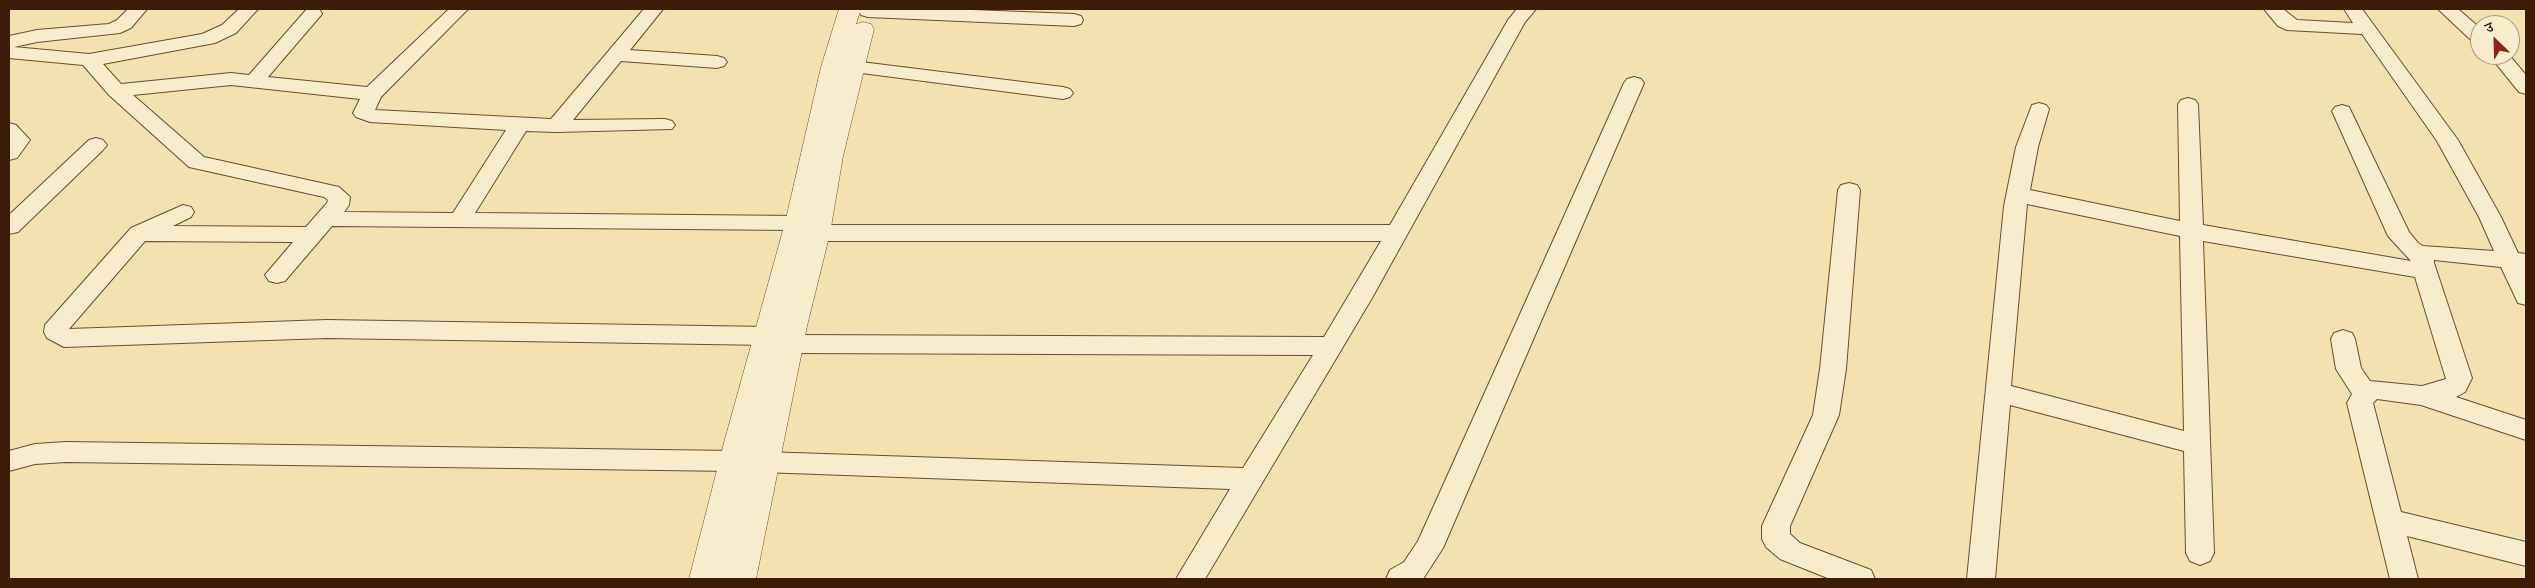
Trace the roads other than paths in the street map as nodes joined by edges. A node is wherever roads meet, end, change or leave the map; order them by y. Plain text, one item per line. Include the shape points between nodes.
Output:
1 (138, 9) edge
2 (249, 9) edge
3 (459, 9) edge
4 (654, 9) edge
5 (1527, 9) edge
6 (2273, 9) edge
7 (2353, 9) edge
8 (2447, 9) edge
9 (862, 10) edge
10 (313, 14) dead end
11 (1074, 20) dead end
12 (2368, 29) junction
13 (2470, 29) edge
14 (14, 49) edge
15 (616, 55) junction
16 (89, 60) junction
17 (717, 62) dead end
18 (2507, 65) edge
19 (853, 67) junction
20 (9, 69) edge
21 (253, 82) junction
22 (1634, 83) dead end
23 (2526, 88) edge
24 (116, 91) junction
25 (1063, 93) dead end
26 (372, 94) junction
27 (2188, 104) dead end
28 (2038, 109) dead end
29 (2342, 111) dead end
30 (520, 124) junction
31 (665, 125) dead end
32 (557, 126) junction
33 (9, 129) edge
34 (96, 145) dead end
35 (9, 153) edge
36 (1849, 190) dead end
37 (2018, 199) junction
38 (182, 212) dead end
39 (327, 219) junction
40 (460, 219) junction
41 (807, 228) junction
42 (9, 229) edge
43 (2191, 231) junction
44 (139, 233) junction
45 (1397, 233) junction
46 (311, 235) junction
47 (2518, 261) edge
48 (2424, 264) junction
49 (276, 275) dead end
50 (2526, 297) edge
51 (779, 340) junction
52 (2343, 340) dead end
53 (1331, 346) junction
54 (1998, 392) junction
55 (2365, 394) junction
56 (2422, 396) junction
57 (2526, 430) edge
58 (2196, 444) junction
59 (9, 461) edge
60 (734, 461) junction
61 (764, 461) junction
62 (1250, 479) junction
63 (2389, 520) junction
64 (2200, 553) dead end
65 (2526, 554) edge
66 (706, 579) edge
67 (739, 579) edge
68 (1190, 579) edge
69 (1400, 579) edge
70 (1861, 579) edge
71 (1981, 579) edge
72 (2404, 579) edge

1 - 14 street via 124,24 113,28 37,36
2 - 16 street via 229,29 208,40
3 - 26 street
4 - 15 street
5 - 45 street via 1517,20
6 - 12 street via 2285,22 2294,26
7 - 12 street
8 - 13 street
9 - 11 street
9 - 19 street
9 - 41 street via 832,67
10 - 21 street
12 - 47 street via 2446,140
14 - 16 street
14 - 20 street
15 - 17 street
15 - 32 street
16 - 24 street
18 - 23 street
19 - 25 street
19 - 41 street via 831,156
21 - 24 street via 208,80
21 - 26 street
22 - 69 street via 1429,548 1414,570
24 - 39 street via 197,162 332,192 339,197 338,206
26 - 30 street via 363,113 370,116
27 - 43 street
28 - 37 street
29 - 48 street via 2399,236
30 - 32 street
30 - 40 street
31 - 32 street
33 - 35 street via 19,140
34 - 42 street
36 - 70 street via 1826,415 1776,526 1776,540 1790,551
37 - 43 street via 2035,198
37 - 54 street
38 - 44 street
39 - 40 street
39 - 46 street
40 - 41 street
41 - 45 street
41 - 51 street
43 - 48 street
43 - 58 street
44 - 46 street
44 - 51 street via 57,325 56,332 64,338 327,330
45 - 53 street
46 - 49 street
47 - 48 street via 2428,252
47 - 50 street
48 - 56 street via 2459,378 2449,390
51 - 53 street
51 - 60 street
51 - 61 street
52 - 55 street via 2349,369
53 - 62 street
54 - 58 street
54 - 71 street
55 - 56 street via 2374,389
55 - 63 street via 2360,403
56 - 57 street
58 - 64 street
59 - 60 street via 35,454 66,452
60 - 61 street
60 - 66 street
61 - 62 street
61 - 67 street
62 - 68 street
63 - 65 street
63 - 72 street

